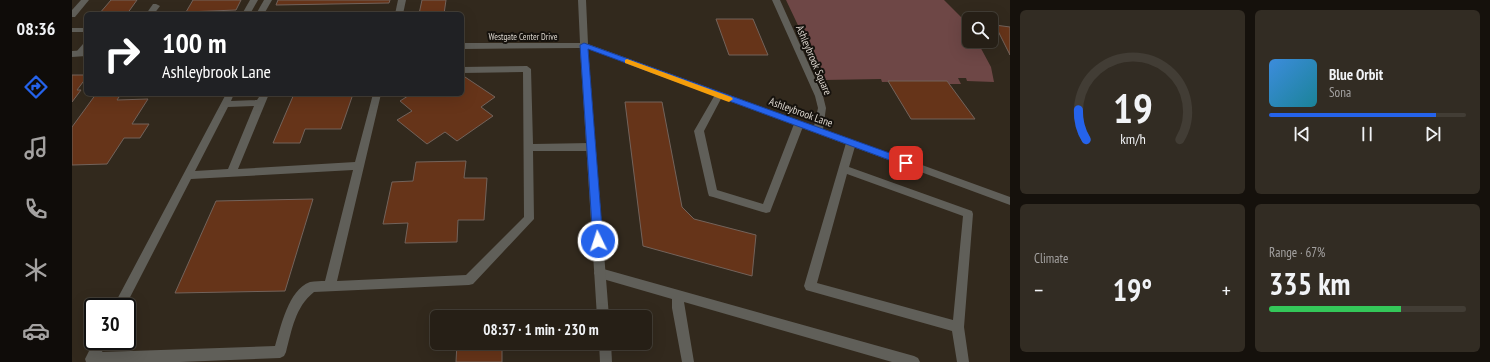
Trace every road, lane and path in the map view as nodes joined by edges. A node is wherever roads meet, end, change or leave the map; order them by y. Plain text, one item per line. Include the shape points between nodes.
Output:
1 (85, 0) edge
2 (254, 0) edge
3 (268, 0) edge
4 (402, 0) edge
5 (582, 0) edge
6 (776, 0) edge
7 (156, 6) dead end
8 (152, 12) edge
9 (247, 12) edge
10 (261, 12) edge
11 (399, 12) edge
12 (72, 15) edge
13 (72, 30) edge
14 (84, 30) edge
15 (584, 45) junction
16 (464, 46) edge
17 (464, 70) edge
18 (719, 95) junction
19 (229, 96) edge
20 (264, 96) edge
21 (377, 96) edge
22 (260, 103) junction
23 (225, 104) junction
24 (798, 124) junction
25 (818, 130) junction
26 (852, 143) junction
27 (591, 147) junction
28 (528, 148) junction
29 (360, 166) junction
30 (844, 169) junction
31 (231, 173) junction
32 (188, 176) junction
33 (1010, 201) edge
34 (600, 273) junction
35 (330, 286) junction
36 (678, 295) junction
37 (124, 298) edge
38 (603, 310) edge
39 (958, 327) junction
40 (96, 350) edge
41 (605, 350) edge
42 (606, 362) edge
43 (688, 362) edge
44 (914, 362) edge
45 (963, 362) edge

1 - 12 street
2 - 9 street
3 - 10 street
4 - 11 street
5 - 15 street
6 - 25 street, Ashleybrook Square via 819,96 822,108
7 - 8 street
13 - 14 street
15 - 16 street, Westgate Center Drive
15 - 18 street, Ashleybrook Lane
15 - 27 street
17 - 28 street via 527,69
18 - 24 street, Ashleybrook Lane
18 - 24 street via 698,131 712,193 766,209
19 - 23 street
20 - 22 street
21 - 29 street
22 - 23 street
22 - 31 street
23 - 32 street
24 - 25 street, Ashleybrook Lane
25 - 26 street, Ashleybrook Lane
26 - 30 street
26 - 33 street, Ashleybrook Lane
27 - 28 street
27 - 34 street
28 - 35 street via 529,219 469,280
29 - 31 street
29 - 35 street
30 - 39 street via 968,214
30 - 39 street via 810,286
31 - 32 street
32 - 37 street
34 - 36 street
34 - 38 street
35 - 40 street via 312,287 299,298 290,315 280,352 91,359
36 - 43 street
36 - 44 street
39 - 45 street
41 - 42 street

